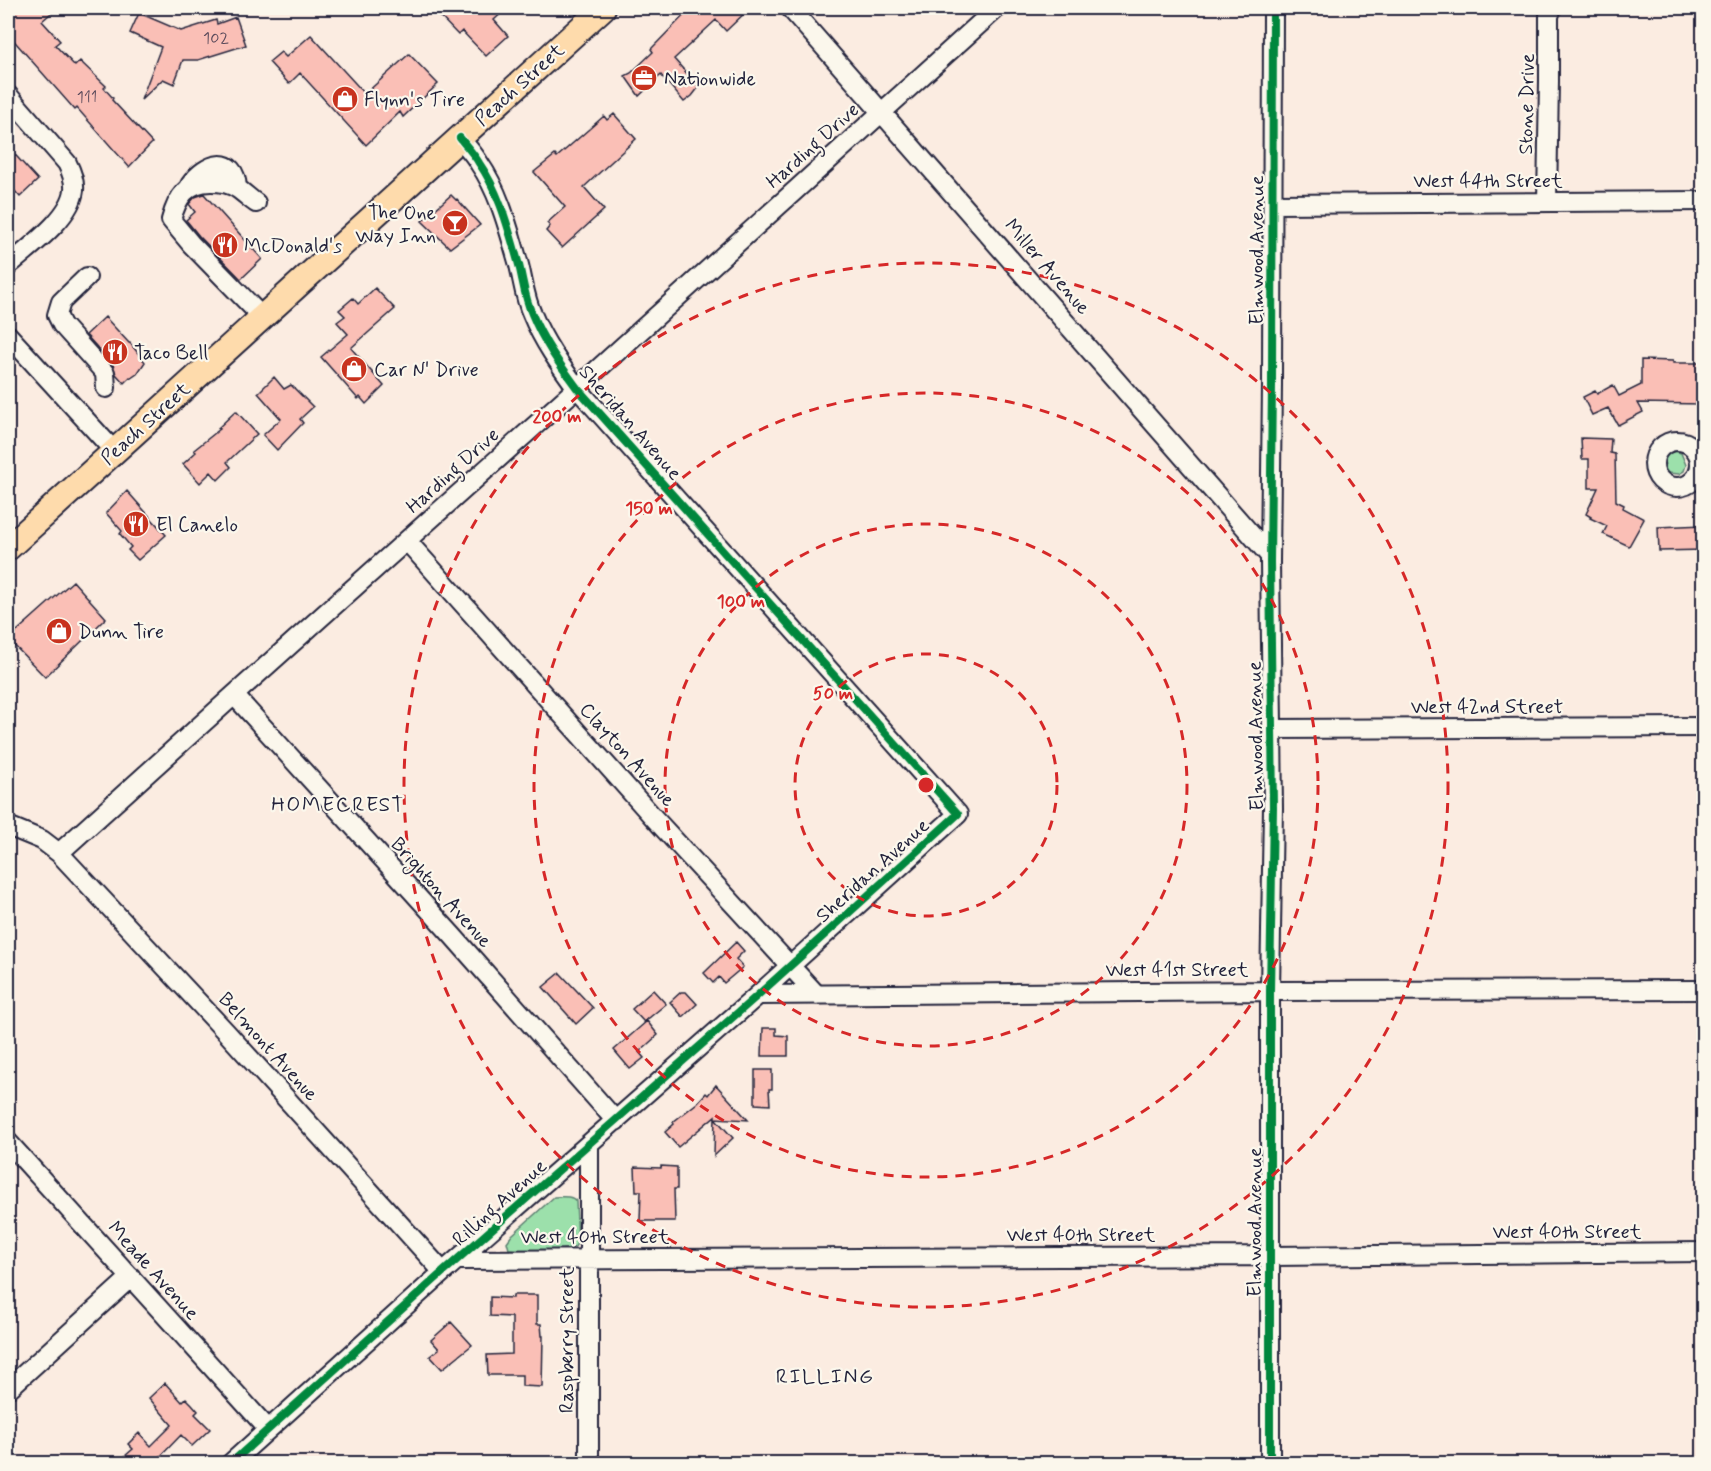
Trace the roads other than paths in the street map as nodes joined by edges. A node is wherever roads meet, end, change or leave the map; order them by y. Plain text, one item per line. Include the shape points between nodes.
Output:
1 (603, 8) edge
2 (790, 8) edge
3 (997, 8) edge
4 (1273, 8) edge
5 (1552, 8) edge
6 (8, 95) edge
7 (881, 112) junction
8 (460, 138) junction
9 (1704, 201) edge
10 (1547, 202) junction
11 (256, 203) dead end
12 (1273, 204) junction
13 (8, 266) edge
14 (87, 277) dead end
15 (262, 317) junction
16 (8, 335) edge
17 (106, 388) dead end
18 (577, 388) junction
19 (114, 451) junction
20 (406, 541) junction
21 (8, 548) edge
22 (1270, 556) junction
23 (234, 695) junction
24 (1704, 727) edge
25 (1272, 729) junction
26 (8, 825) edge
27 (59, 853) junction
28 (790, 967) junction
29 (1704, 990) edge
30 (1270, 991) junction
31 (758, 995) junction
32 (817, 995) junction
33 (616, 1121) junction
34 (8, 1142) edge
35 (589, 1144) junction
36 (1704, 1252) edge
37 (1271, 1256) junction
38 (589, 1259) junction
39 (459, 1260) junction
40 (443, 1272) junction
41 (130, 1277) junction
42 (8, 1389) edge
43 (268, 1429) junction
44 (230, 1464) edge
45 (589, 1464) edge
46 (1270, 1464) edge

1 - 8 main road, Peach Street
2 - 7 street, Miller Avenue
3 - 7 street, Harding Drive
4 - 12 street, Elmwood Avenue
5 - 10 street, Stone Drive
6 - 13 street via 67,163 74,189 71,202 57,222
7 - 18 street, Harding Drive
7 - 22 street, Miller Avenue
8 - 15 main road, Peach Street
8 - 18 street, Sheridan Avenue via 480,164 500,206 539,332
9 - 10 street, West 44th Street
10 - 12 street, West 44th Street
11 - 15 street via 227,183 197,183 179,201 171,220
12 - 22 street, Elmwood Avenue
14 - 17 street via 61,302 57,315 105,373
15 - 19 main road, Peach Street
16 - 19 street
18 - 20 street, Harding Drive
18 - 28 street, Sheridan Avenue via 958,814
19 - 21 main road, Peach Street
20 - 23 street, Harding Drive
20 - 28 street, Clayton Avenue
22 - 25 street, Elmwood Avenue
23 - 27 street, Harding Drive
23 - 33 street, Brighton Avenue
24 - 25 street, West 42nd Street
25 - 30 street, Elmwood Avenue
26 - 27 street via 42,840
27 - 40 street, Belmont Avenue
28 - 31 street, Rilling Avenue
28 - 32 street, Clayton Avenue
29 - 30 street, West 41st Street
30 - 32 street, West 41st Street
30 - 37 street, Elmwood Avenue
31 - 32 street, West 41st Street
31 - 33 street, Rilling Avenue
33 - 35 street, Rilling Avenue
34 - 41 street, Meade Avenue
35 - 38 street, Raspberry Street
35 - 39 street, Rilling Avenue
36 - 37 street, West 40th Street
37 - 38 street, West 40th Street
37 - 46 street, Elmwood Avenue
38 - 39 street, West 40th Street
38 - 45 street, Raspberry Street
39 - 40 street, Rilling Avenue
40 - 43 street, Rilling Avenue
41 - 42 street
41 - 43 street, Meade Avenue
43 - 44 street, Rilling Avenue

